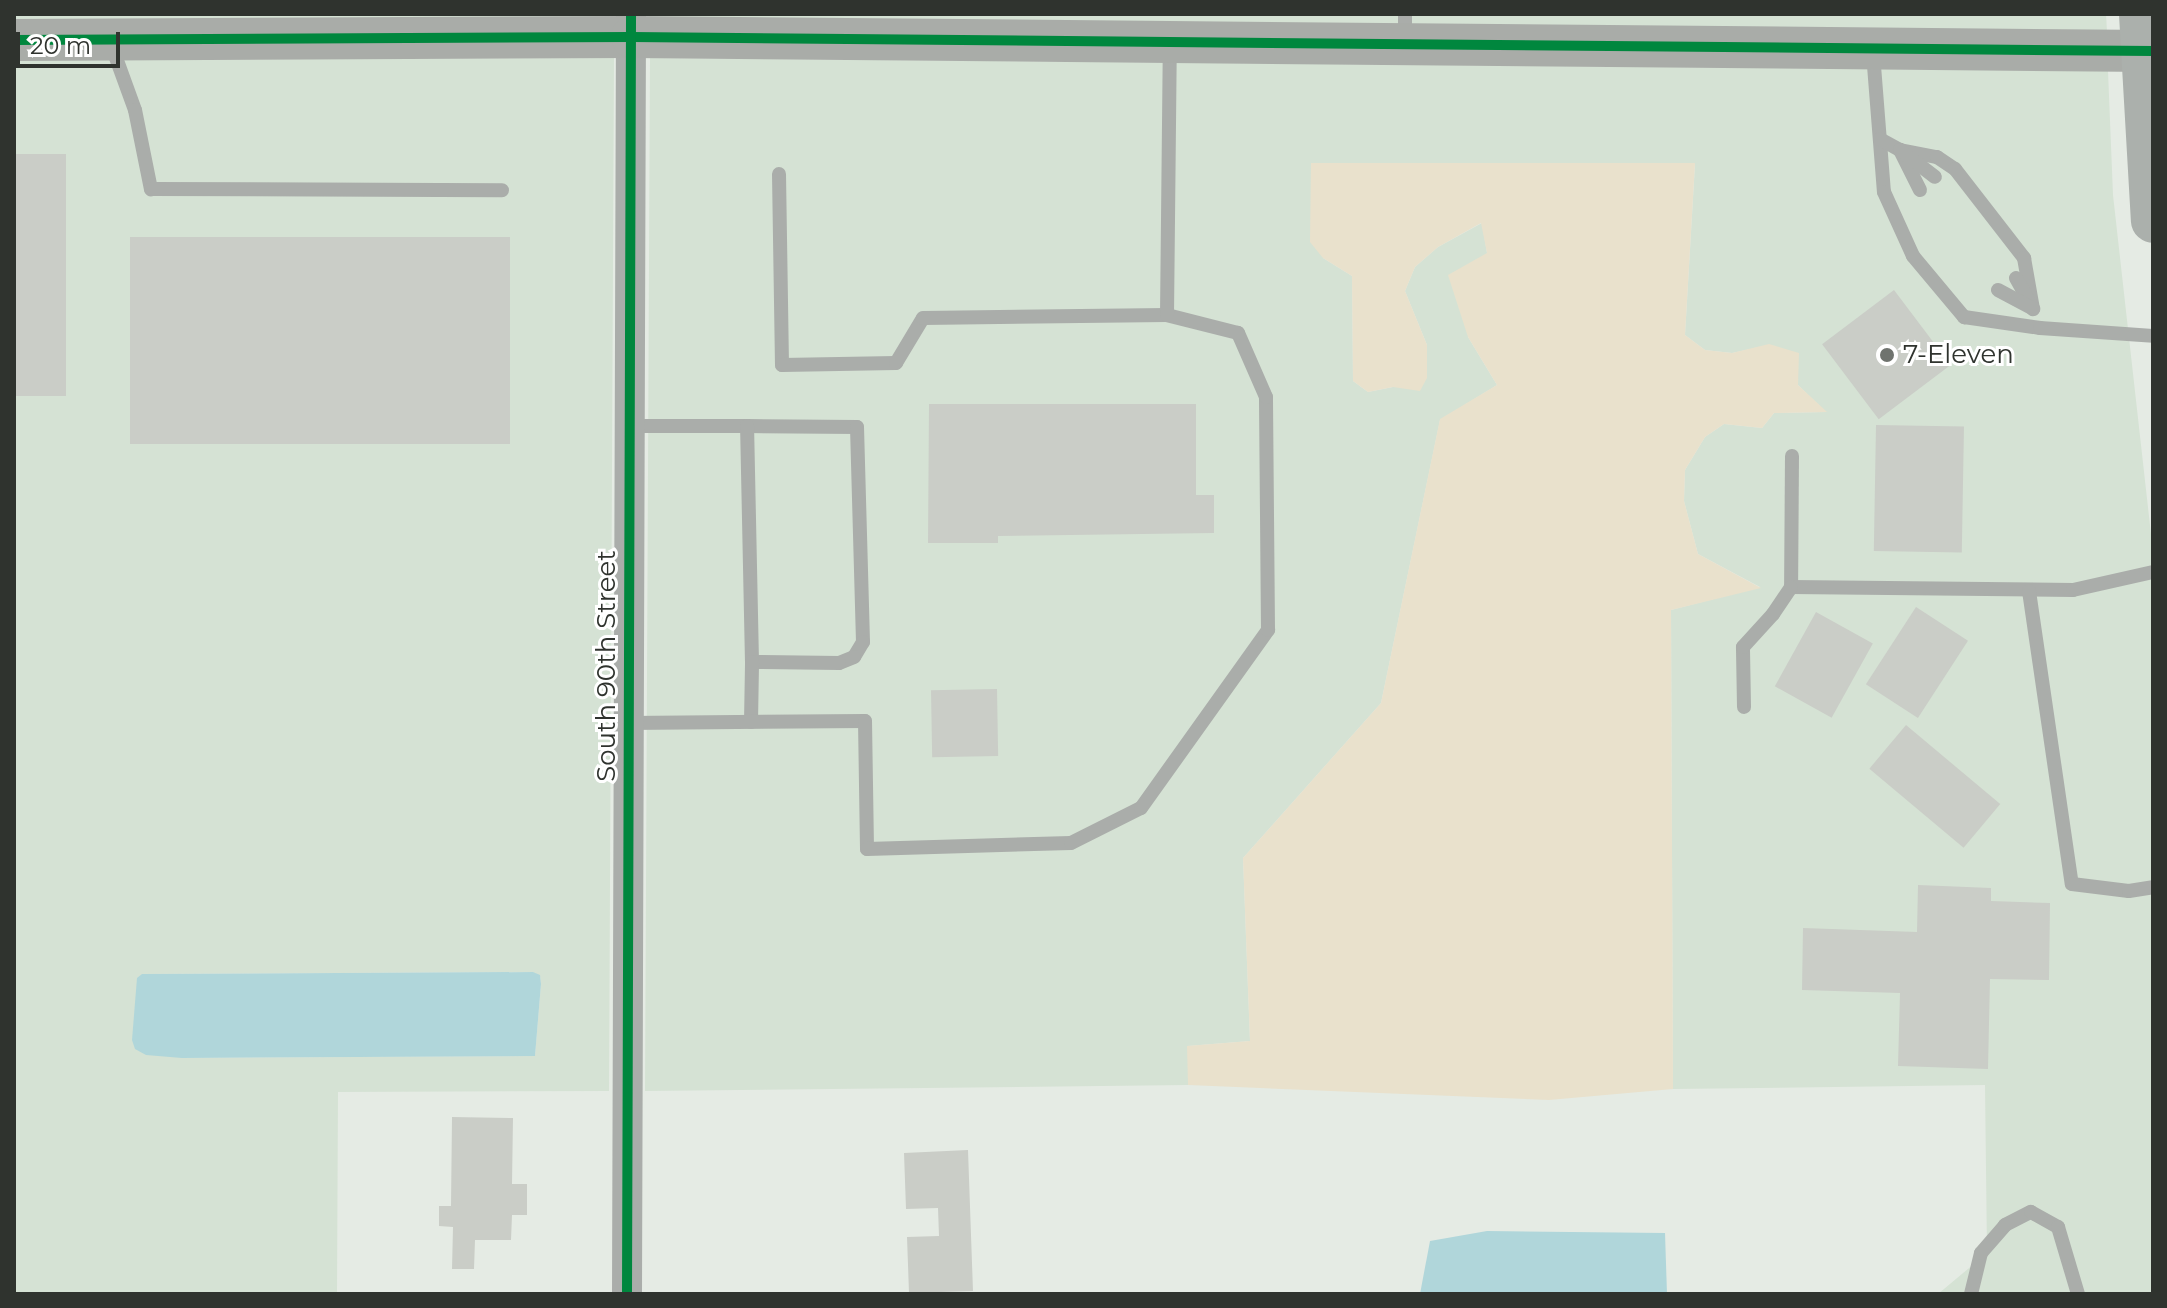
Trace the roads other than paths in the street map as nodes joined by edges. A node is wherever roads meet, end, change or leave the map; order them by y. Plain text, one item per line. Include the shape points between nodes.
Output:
1 (631, 26) edge
2 (1405, 29) edge
3 (2146, 39) edge
4 (14, 40) edge
5 (109, 40) junction
6 (1170, 41) junction
7 (1873, 48) junction
8 (1880, 139) junction
9 (1900, 150) junction
10 (779, 174) dead end
11 (1935, 177) dead end
12 (502, 190) dead end
13 (1920, 190) dead end
14 (2153, 221) edge
15 (2016, 278) dead end
16 (1998, 290) dead end
17 (2033, 309) junction
18 (1167, 315) junction
19 (2040, 328) junction
20 (2153, 336) edge
21 (630, 426) junction
22 (747, 426) junction
23 (1792, 456) dead end
24 (2153, 572) edge
25 (1791, 587) junction
26 (2029, 591) junction
27 (752, 662) junction
28 (1744, 707) dead end
29 (751, 722) junction
30 (629, 723) junction
31 (2153, 887) edge
32 (627, 1294) edge
33 (1971, 1294) edge
34 (2078, 1294) edge

1 - 5 street
1 - 6 street
1 - 21 street, South 90th Street
2 - 6 street
2 - 7 street
3 - 7 street
3 - 14 main road
4 - 5 street
5 - 12 lane via 135,110 151,189
6 - 18 lane
7 - 8 lane
8 - 9 lane
8 - 19 lane via 1884,192 1913,256 1964,317
9 - 11 lane
9 - 13 lane
9 - 17 lane via 1937,157 1955,169 2024,258
10 - 18 lane via 782,365 896,363 923,318
15 - 17 lane
16 - 17 lane
17 - 19 lane
18 - 29 lane via 1238,333 1266,397 1268,630 1141,808 1071,843 867,849 865,721
19 - 20 lane
21 - 22 lane
21 - 30 street, South 90th Street
22 - 27 lane
22 - 27 lane via 857,427 863,642 854,657 839,663
23 - 25 lane
24 - 26 lane via 2073,590
25 - 26 lane
25 - 28 lane via 1743,647
26 - 31 lane via 2072,884 2129,891
27 - 29 lane
29 - 30 lane
30 - 32 street, South 90th Street
33 - 34 lane via 1981,1253 2005,1225 2031,1212 2058,1227

